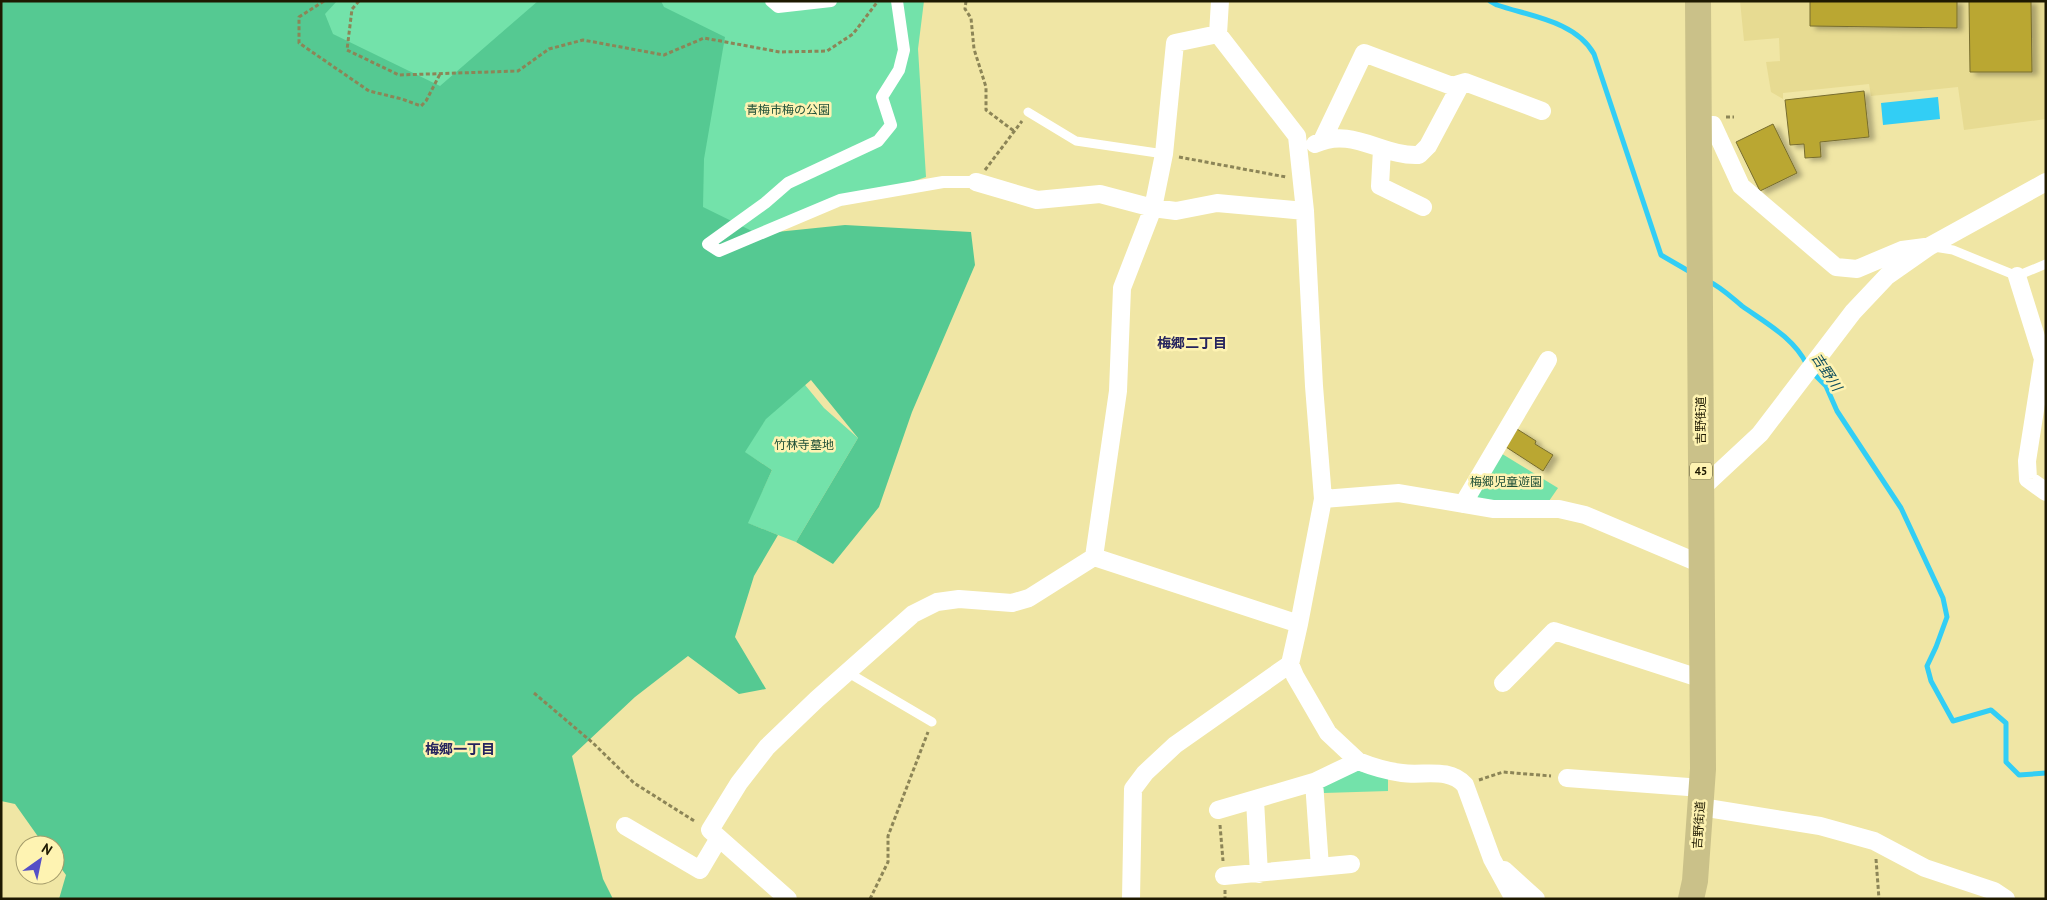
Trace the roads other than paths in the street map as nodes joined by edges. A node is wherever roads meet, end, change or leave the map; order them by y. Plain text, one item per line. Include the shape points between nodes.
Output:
1 (771, 1) edge
2 (831, 1) edge
3 (897, 1) edge
4 (1220, 1) edge
5 (1698, 1) edge
6 (1218, 34) junction
7 (1461, 84) junction
8 (1542, 111) dead end
9 (1028, 112) road end
10 (1700, 126) junction
11 (1322, 140) junction
12 (1382, 149) junction
13 (1299, 151) junction
14 (1164, 154) junction
15 (976, 182) joint
16 (2046, 182) edge
17 (1423, 207) dead end
18 (1154, 208) junction
19 (1305, 211) junction
20 (1930, 246) junction
21 (2046, 264) edge
22 (2017, 276) junction
23 (2044, 359) edge
24 (1548, 360) dead end
25 (1701, 489) junction
26 (2046, 492) edge
27 (1323, 499) junction
28 (1463, 504) junction
29 (1094, 557) junction
30 (1701, 564) junction
31 (1299, 624) junction
32 (1290, 664) junction
33 (847, 672) junction
34 (1702, 678) junction
35 (1503, 683) dead end
36 (932, 722) road end
37 (1358, 761) junction
38 (1567, 778) road end
39 (1314, 782) junction
40 (1701, 797) junction
41 (1256, 800) junction
42 (1218, 810) road end
43 (625, 826) dead end
44 (714, 834) junction
45 (1492, 859) junction
46 (1351, 864) dead end
47 (1320, 867) junction
48 (1259, 874) junction
49 (1224, 876) road end
50 (788, 899) edge
51 (1131, 899) edge
52 (1514, 899) edge
53 (1536, 899) edge
54 (1691, 899) edge
55 (2006, 899) edge

1 - 2 street via 778,7
3 - 15 street via 904,50 899,70 882,97 891,125 878,141 788,183 708,244 719,251 840,200 943,182
4 - 6 street
5 - 10 main road, 吉野街道 / 45
6 - 13 street via 1297,136
6 - 14 street via 1175,43
7 - 8 street via 1465,82
7 - 11 street via 1452,86 1364,53
7 - 12 street via 1424,151 1408,156
9 - 14 lane via 1076,141
10 - 20 street via 1713,125 1741,186 1836,267 1857,269 1902,250
10 - 25 main road, 吉野街道 / 45
11 - 12 street via 1353,139
11 - 13 street
12 - 17 street via 1380,186
13 - 19 street
14 - 18 street
15 - 18 street via 1036,200 1100,194
16 - 20 street
18 - 19 street via 1176,211 1217,203
18 - 29 street via 1122,288 1118,391
19 - 27 street
20 - 22 lane via 1953,250
20 - 25 street via 1887,276 1854,312 1760,434
21 - 22 lane
22 - 23 street
23 - 26 street via 2027,461 2028,479
24 - 28 street
25 - 30 main road, 吉野街道 / 45
27 - 28 street via 1400,493
27 - 31 street
28 - 30 street via 1494,509 1559,509 1586,516
29 - 31 street
29 - 33 street via 1029,598 1012,602 959,598 937,602 913,614
30 - 34 main road, 吉野街道 / 45
31 - 32 street
32 - 37 street via 1328,733
32 - 51 street via 1175,745 1133,789
33 - 36 lane
33 - 44 street via 767,747 738,783
34 - 35 street via 1554,631
34 - 40 main road, 吉野街道 / 45
37 - 39 street
37 - 45 street via 1377,769 1448,774 1458,778 1464,785
38 - 40 street
39 - 41 street
39 - 47 street
40 - 54 main road, 吉野街道 / 45
40 - 55 street via 1874,841 1925,868 1994,891
41 - 42 street
41 - 48 street
43 - 44 street via 700,870
44 - 50 street
45 - 52 street
45 - 53 street
46 - 47 street
47 - 48 street
48 - 49 street

